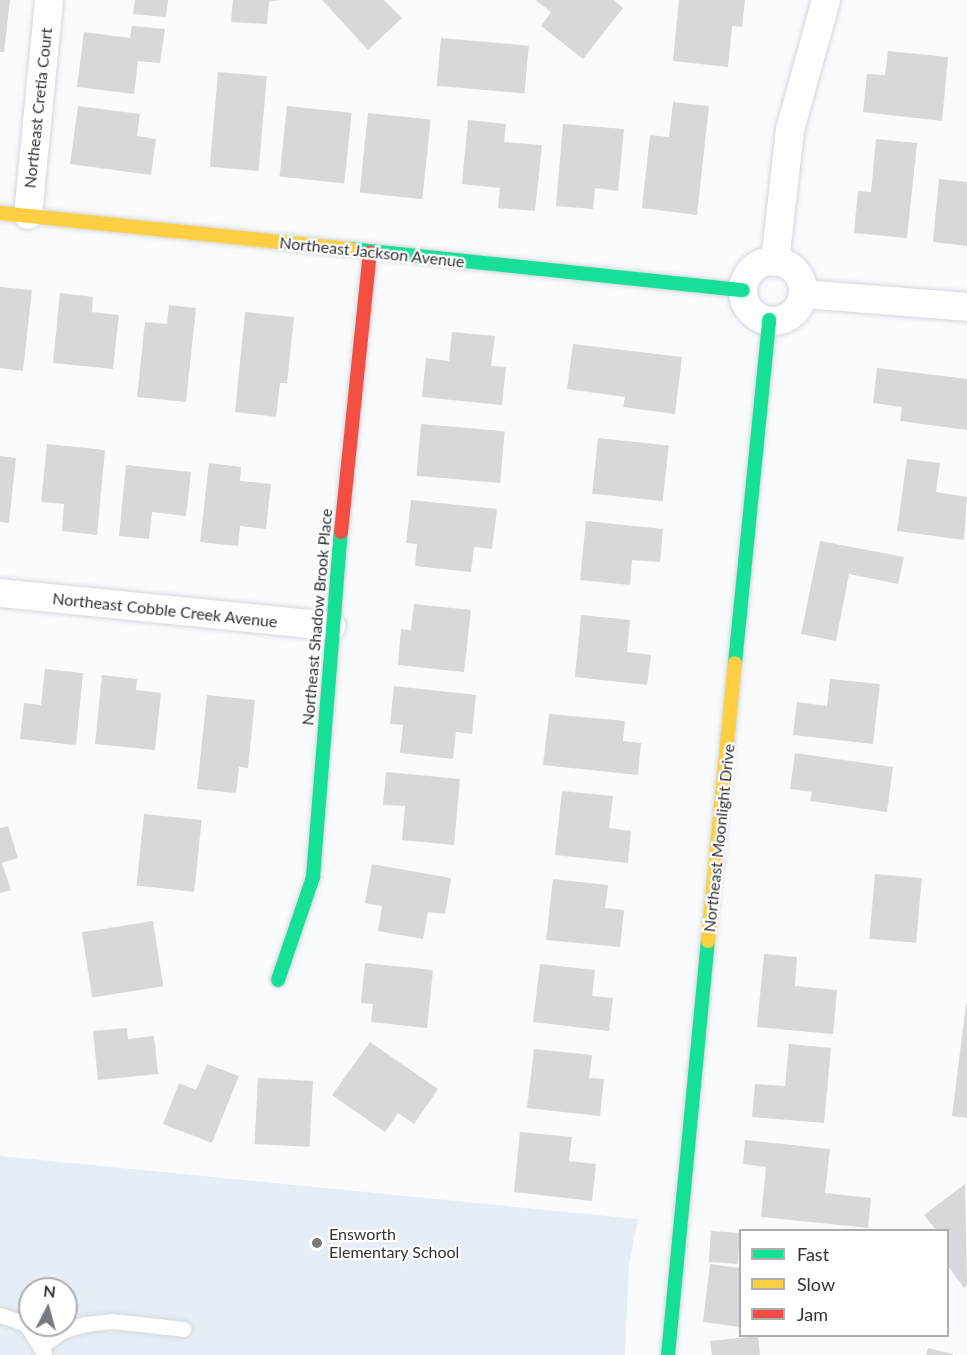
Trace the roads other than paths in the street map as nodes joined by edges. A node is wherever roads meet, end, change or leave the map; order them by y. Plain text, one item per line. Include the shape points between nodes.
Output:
1 (49, 0) edge
2 (826, 0) edge
3 (14, 214) edge
4 (370, 252) junction
5 (775, 262) junction
6 (743, 290) junction
7 (803, 294) junction
8 (967, 307) edge
9 (769, 320) junction
10 (0, 593) edge
11 (331, 626) junction
12 (278, 980) dead end
13 (0, 1315) edge
14 (184, 1329) dead end
15 (43, 1350) edge
16 (668, 1355) edge

1 - 3 street, Northeast Cretia Court
2 - 5 street via 790,130
3 - 4 street, Northeast Jackson Avenue
4 - 6 street, Northeast Jackson Avenue
4 - 11 street, Northeast Shadow Brook Place
5 - 6 street via 757,266
5 - 7 street via 793,269
6 - 9 street via 753,314
7 - 8 street
7 - 9 street via 788,317
9 - 16 street, Northeast Moonlight Drive
10 - 11 street, Northeast Cobble Creek Avenue
11 - 12 street, Northeast Shadow Brook Place via 313,877
13 - 15 lane via 26,1324
14 - 15 lane via 112,1321 85,1324 62,1331

